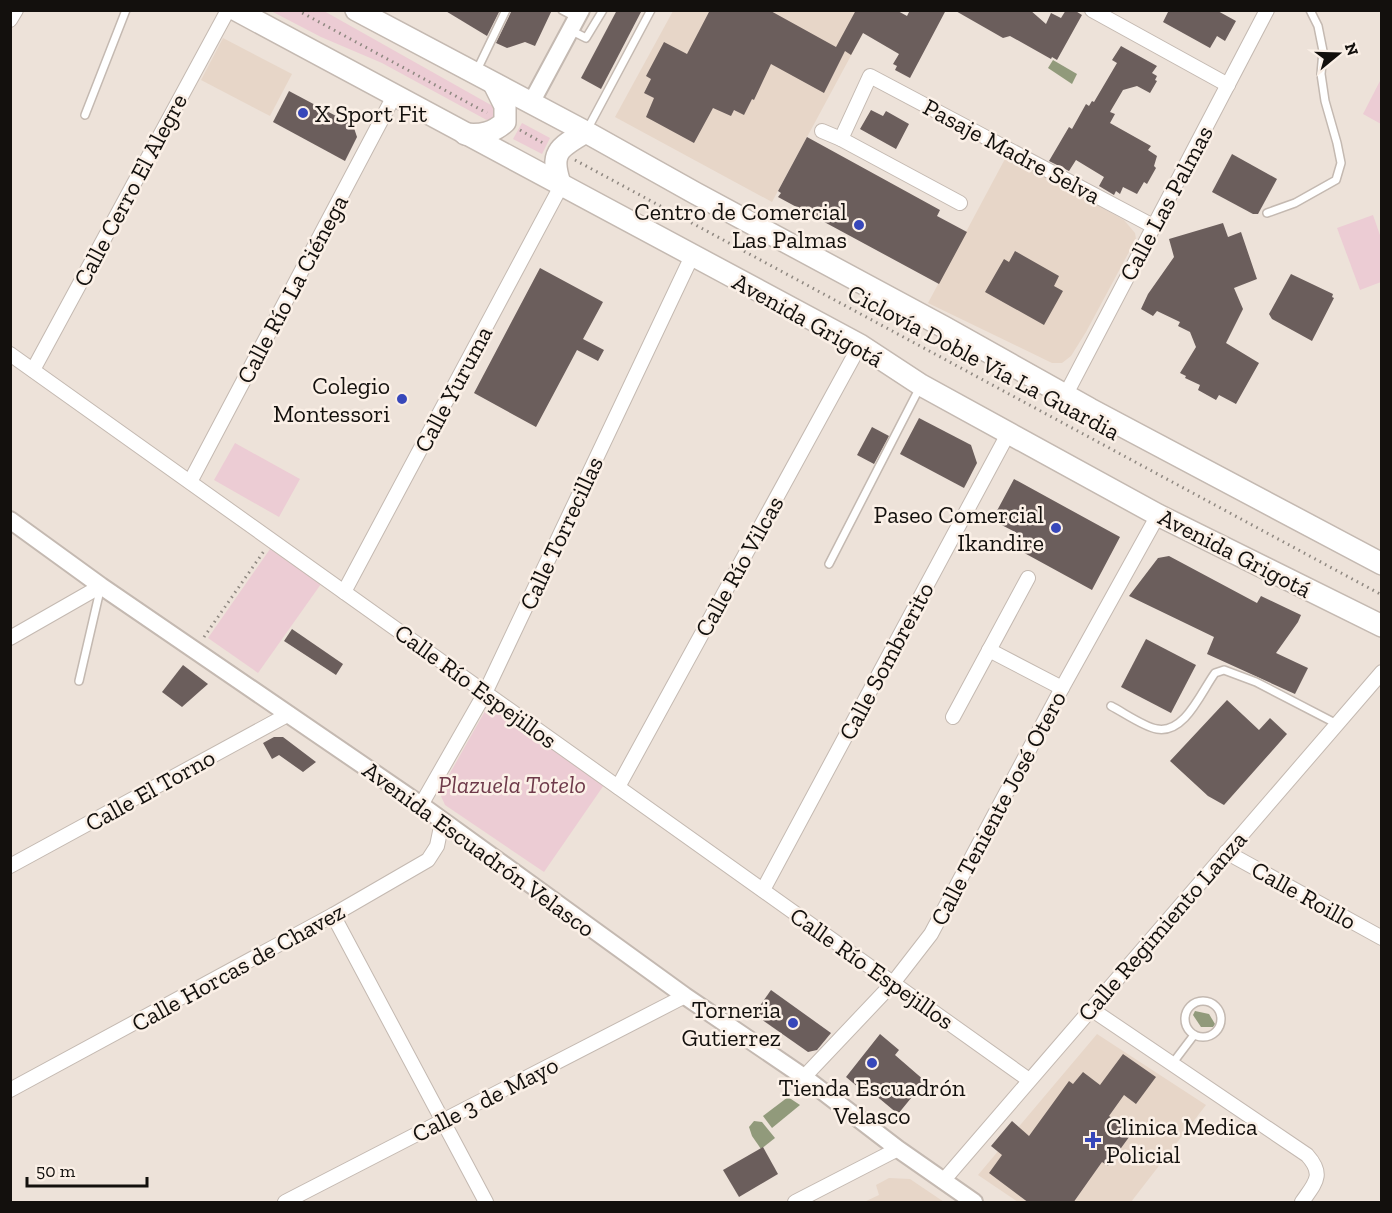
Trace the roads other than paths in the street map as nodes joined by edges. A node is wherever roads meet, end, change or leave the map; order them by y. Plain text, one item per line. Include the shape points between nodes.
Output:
1 (16, 10) edge
2 (126, 10) edge
3 (228, 10) edge
4 (236, 10) edge
5 (356, 10) edge
6 (506, 10) edge
7 (603, 10) edge
8 (651, 10) edge
9 (1092, 10) edge
10 (1267, 10) edge
11 (1310, 10) edge
12 (573, 17) edge
13 (10, 20) edge
14 (476, 74) junction
15 (494, 84) junction
16 (1228, 85) junction
17 (394, 96) junction
18 (531, 103) junction
19 (86, 115) dead end
20 (822, 131) dead end
21 (586, 132) junction
22 (465, 134) junction
23 (841, 140) junction
24 (561, 186) junction
25 (960, 203) dead end
26 (1266, 213) dead end
27 (1153, 226) junction
28 (692, 256) junction
29 (860, 345) junction
30 (10, 354) edge
31 (33, 370) junction
32 (921, 385) junction
33 (1065, 396) junction
34 (1009, 432) junction
35 (190, 482) junction
36 (1158, 515) junction
37 (10, 520) edge
38 (829, 564) dead end
39 (1382, 564) edge
40 (1028, 578) dead end
41 (101, 586) junction
42 (344, 592) junction
43 (1382, 626) edge
44 (10, 638) edge
45 (989, 650) junction
46 (1382, 672) edge
47 (79, 681) dead end
48 (1062, 688) junction
49 (485, 693) junction
50 (1111, 705) dead end
51 (289, 714) junction
52 (953, 717) dead end
53 (1337, 724) junction
54 (618, 787) junction
55 (421, 805) junction
56 (442, 822) junction
57 (1226, 852) junction
58 (10, 866) edge
59 (763, 890) junction
60 (333, 915) junction
61 (1382, 938) edge
62 (893, 983) junction
63 (685, 996) junction
64 (1091, 1009) junction
65 (1194, 1035) junction
66 (1172, 1064) junction
67 (804, 1077) junction
68 (1029, 1080) junction
69 (10, 1090) edge
70 (444, 1121) junction
71 (898, 1149) junction
72 (943, 1180) junction
73 (285, 1203) edge
74 (486, 1203) edge
75 (795, 1203) edge
76 (974, 1203) edge
77 (1302, 1203) edge

1 - 13 street
2 - 19 lane
3 - 31 street, Calle Cerro El Alegre
4 - 17 main road, Avenida Grigotá
5 - 14 main road
6 - 14 lane
7 - 12 lane via 586,38
8 - 21 lane
9 - 16 street
10 - 16 street, Calle Las Palmas
11 - 26 lane via 1318,26 1325,101 1341,163 1336,180 1295,203
12 - 18 street
14 - 15 main road
15 - 18 main road
15 - 22 main road via 505,106 505,122 489,133
16 - 27 street, Calle Las Palmas
17 - 22 main road, Avenida Grigotá
17 - 35 street, Calle Río La Ciénega
18 - 21 main road
20 - 23 street
21 - 24 main road via 557,151 556,173
21 - 33 main road
22 - 24 main road, Avenida Grigotá
23 - 25 street
23 - 27 street, Pasaje Madre Selva via 870,76
24 - 28 main road, Avenida Grigotá
24 - 42 street, Calle Yuruma
27 - 33 street, Calle Las Palmas
28 - 29 main road, Avenida Grigotá
28 - 49 street, Calle Torrecillas
29 - 32 main road, Avenida Grigotá
29 - 54 street, Calle Río Vilcas
30 - 31 street, Calle Río Espejillos
31 - 35 street, Calle Río Espejillos
32 - 34 main road, Avenida Grigotá
32 - 38 lane
33 - 39 main road
34 - 36 main road, Avenida Grigotá
34 - 59 street, Calle Sombrerito
35 - 42 street, Calle Río Espejillos
36 - 43 main road, Avenida Grigotá
36 - 48 street, Calle Teniente José Otero
37 - 41 street, Avenida Escuadrón Velasco
40 - 45 street
41 - 44 street
41 - 47 lane
41 - 51 street, Avenida Escuadrón Velasco
42 - 49 street, Calle Río Espejillos
45 - 48 street
45 - 52 street
46 - 53 street, Calle Regimiento Lanza
48 - 62 street, Calle Teniente José Otero via 931,934
49 - 54 street, Calle Río Espejillos
49 - 55 street, Calle Torrecillas
50 - 53 lane via 1156,729 1168,729 1182,723 1215,674 1224,670
51 - 55 street, Avenida Escuadrón Velasco
51 - 58 street, Calle El Torno
53 - 57 street, Calle Regimiento Lanza
54 - 59 street, Calle Río Espejillos
55 - 56 street, Avenida Escuadrón Velasco
56 - 60 street, Calle Horcas de Chavez via 437,846 428,860
56 - 63 street, Avenida Escuadrón Velasco
57 - 61 street, Calle Roillo
57 - 64 street, Calle Regimiento Lanza
59 - 62 street, Calle Río Espejillos
60 - 69 street, Calle Horcas de Chavez
60 - 70 street
62 - 67 street, Calle Teniente José Otero
62 - 68 street, Calle Río Espejillos
63 - 67 street, Avenida Escuadrón Velasco
63 - 70 street, Calle 3 de Mayo
64 - 66 street
64 - 68 street, Calle Regimiento Lanza
65 - 65 lane via 1210,1036 1219,1028 1221,1016 1214,1005 1203,1002 1191,1006 1186,1023
65 - 66 lane
66 - 77 street via 1317,1165 1317,1179
67 - 71 street, Avenida Escuadrón Velasco
68 - 72 street, Calle Regimiento Lanza
70 - 73 street, Calle 3 de Mayo
70 - 74 street
71 - 72 street, Avenida Escuadrón Velasco
71 - 75 street
72 - 76 street, Avenida Escuadrón Velasco

